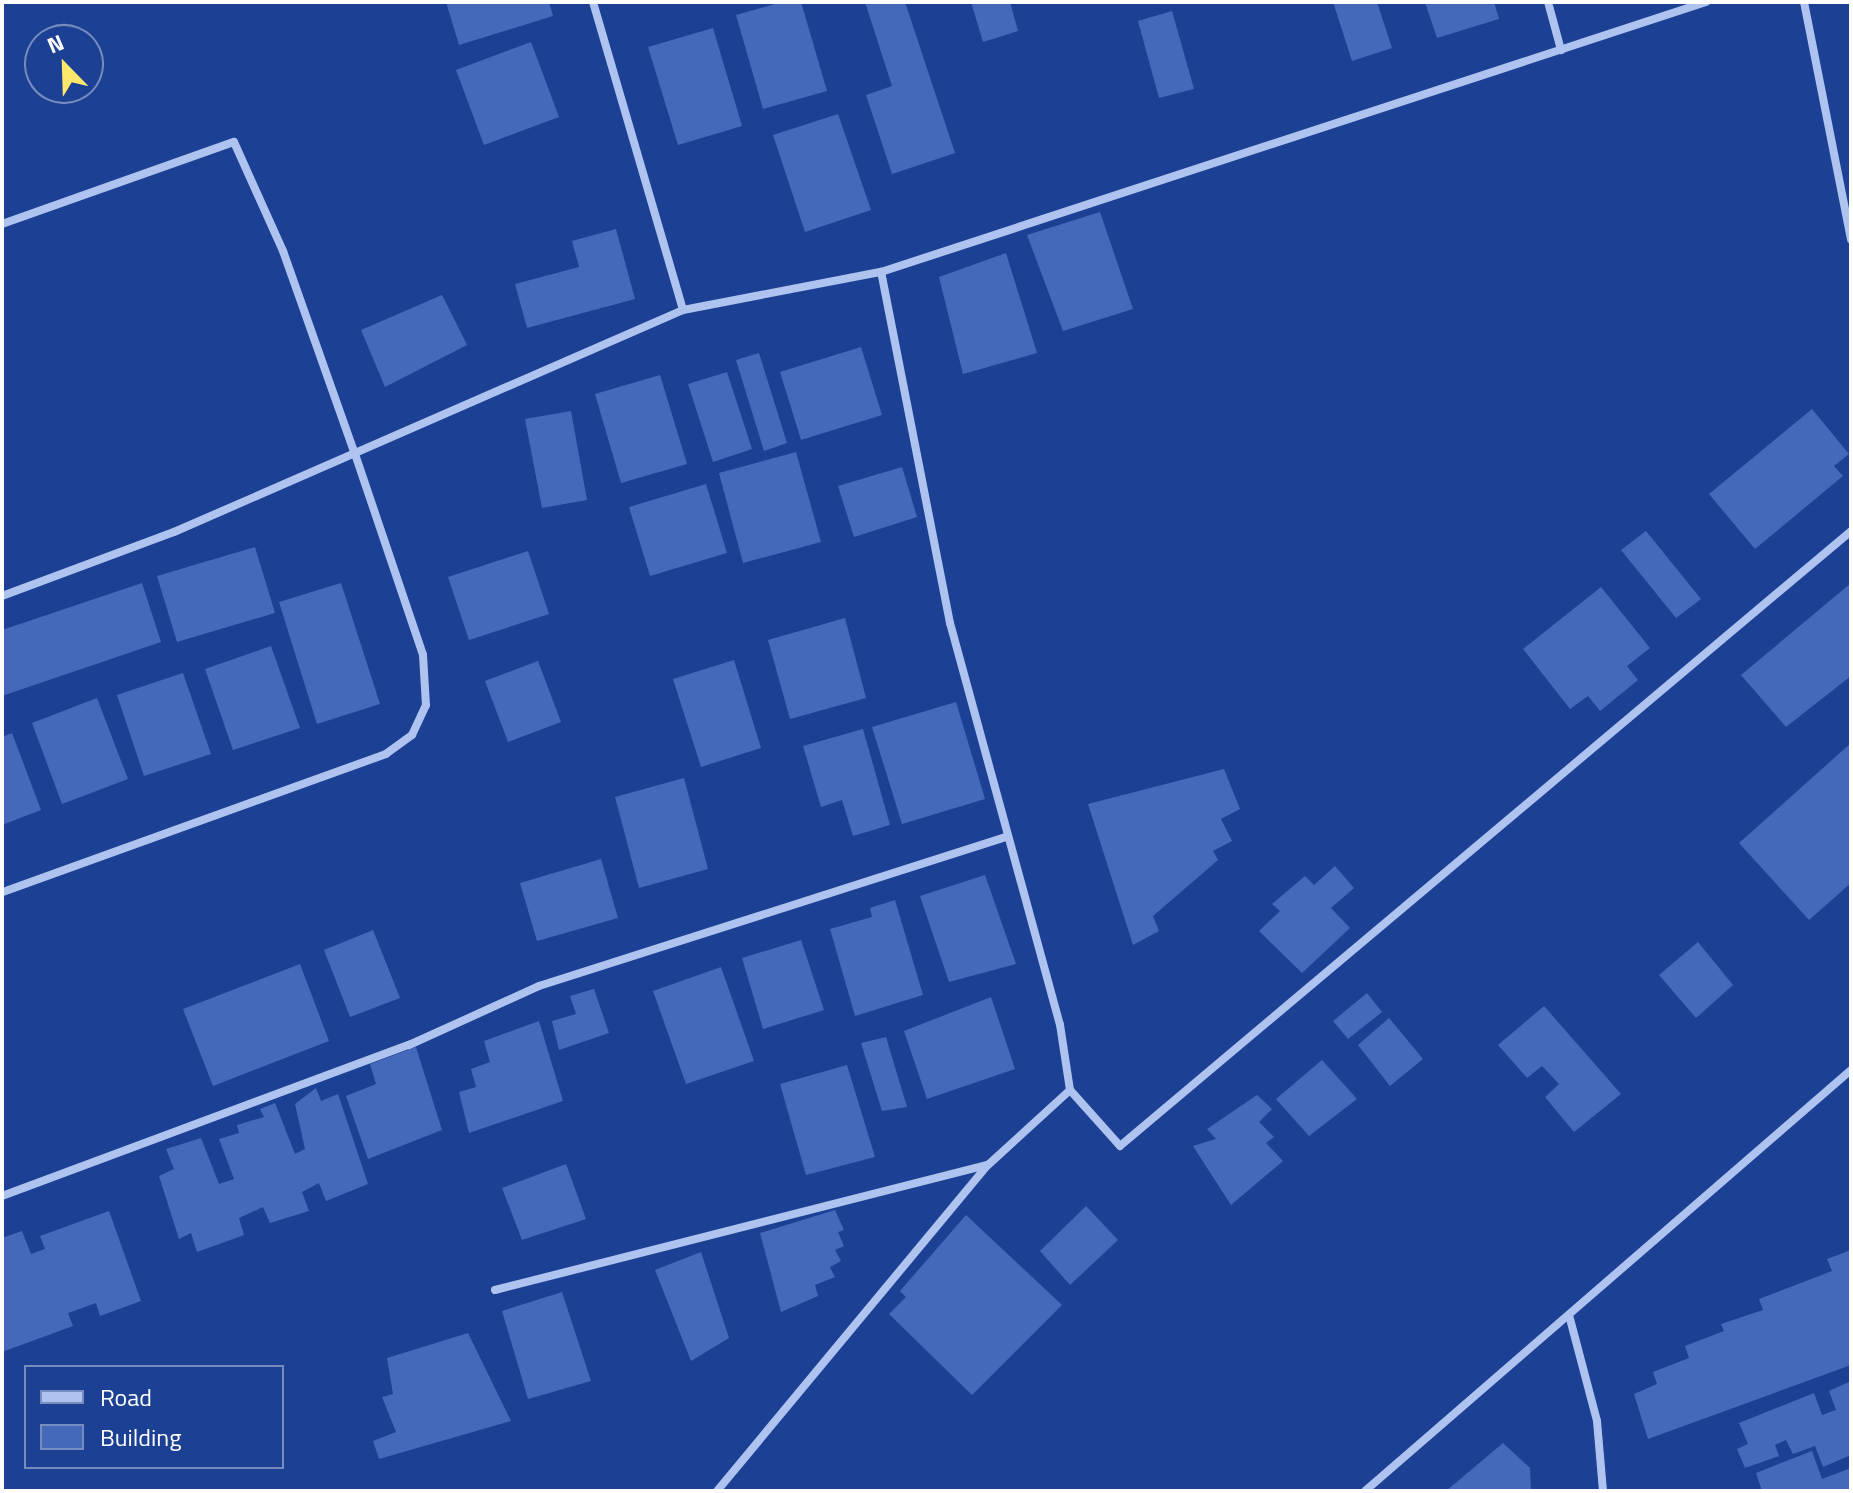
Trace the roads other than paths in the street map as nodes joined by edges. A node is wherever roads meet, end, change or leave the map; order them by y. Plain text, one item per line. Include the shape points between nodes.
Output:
1 (593, 2) edge
2 (1548, 2) edge
3 (1706, 2) edge
4 (1804, 2) edge
5 (1561, 50) junction
6 (2, 224) edge
7 (1851, 239) edge
8 (881, 272) junction
9 (683, 310) junction
10 (354, 451) junction
11 (1851, 531) edge
12 (2, 596) edge
13 (1004, 838) junction
14 (2, 892) edge
15 (1851, 1070) edge
16 (1070, 1090) junction
17 (988, 1165) junction
18 (2, 1196) edge
19 (495, 1290) dead end
20 (1569, 1315) junction
21 (717, 1491) edge
22 (1365, 1491) edge
23 (1603, 1491) edge

1 - 9 street
2 - 5 street
3 - 5 street
4 - 7 street
5 - 8 street
6 - 10 street via 234,142 283,251
8 - 9 street
8 - 13 street via 950,623
9 - 10 street
10 - 12 street via 174,532
10 - 14 street via 423,655 426,705 412,735 386,754
11 - 16 street via 1120,1146
13 - 16 street via 1060,1025
13 - 18 street via 539,986 409,1045
15 - 20 street
16 - 17 street
17 - 19 street
17 - 21 street
20 - 22 street
20 - 23 street via 1597,1421

